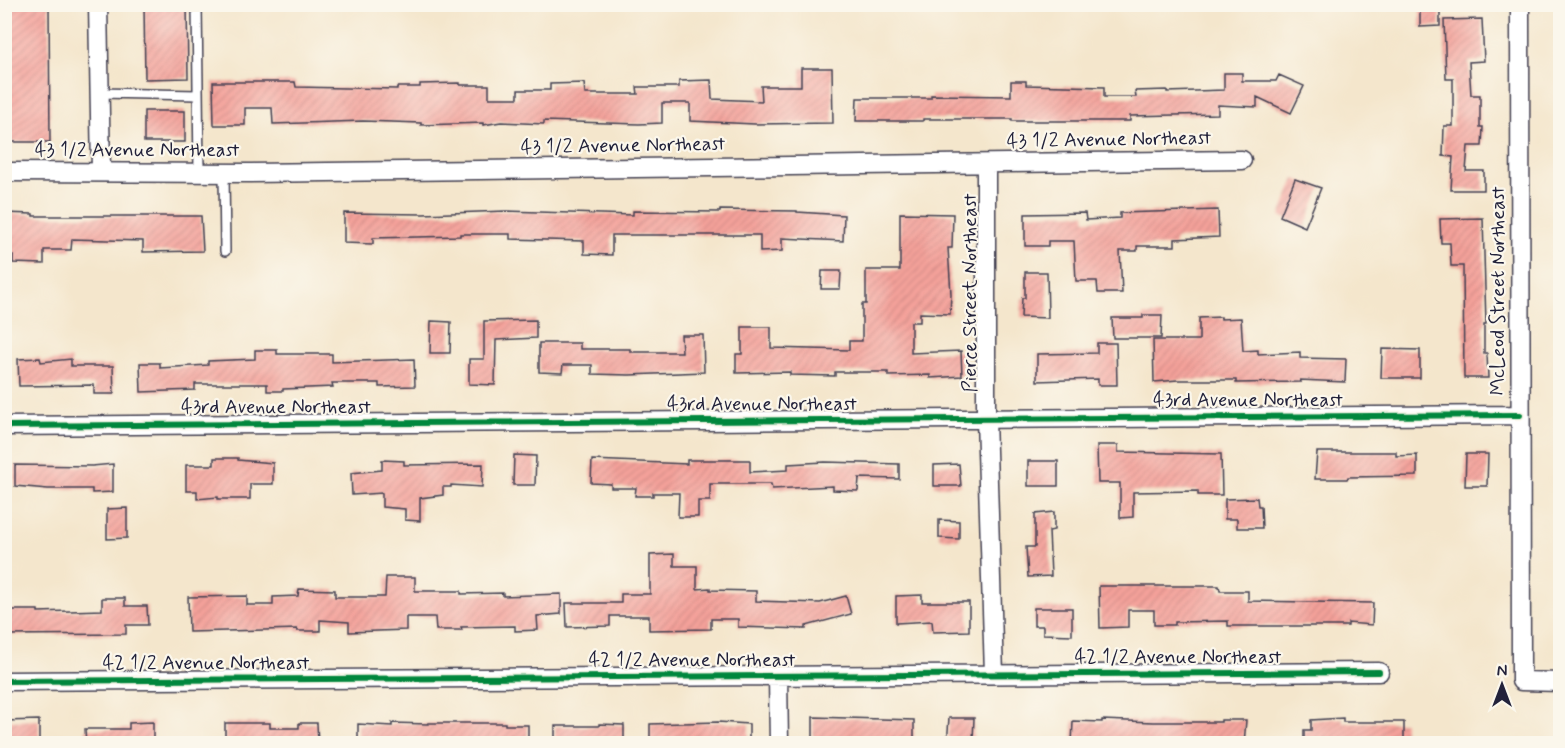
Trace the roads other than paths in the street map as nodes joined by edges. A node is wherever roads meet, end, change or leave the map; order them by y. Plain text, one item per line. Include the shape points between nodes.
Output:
1 (98, 4) edge
2 (197, 4) edge
3 (1520, 4) edge
4 (99, 93) junction
5 (198, 95) junction
6 (1242, 160) dead end
7 (986, 164) junction
8 (101, 171) junction
9 (4, 172) edge
10 (199, 172) junction
11 (224, 173) junction
12 (225, 251) dead end
13 (1520, 415) junction
14 (986, 418) junction
15 (4, 426) edge
16 (1379, 672) dead end
17 (993, 674) junction
18 (778, 676) junction
19 (4, 681) edge
20 (1560, 682) edge
21 (779, 744) edge

1 - 4 street
2 - 5 lane
3 - 13 street, McLeod Street Northeast
4 - 5 lane
4 - 8 street
5 - 10 lane
6 - 7 street, 43 1/2 Avenue Northeast
7 - 11 street, 43 1/2 Avenue Northeast
7 - 14 street, Pierce Street Northeast
8 - 9 street, 43 1/2 Avenue Northeast
8 - 10 street, 43 1/2 Avenue Northeast
10 - 11 street, 43 1/2 Avenue Northeast
11 - 12 lane
13 - 14 street, 43rd Avenue Northeast
13 - 20 street, McLeod Street Northeast via 1521,681
14 - 15 street, 43rd Avenue Northeast
14 - 17 street, Pierce Street Northeast
16 - 17 street, 42 1/2 Avenue Northeast
17 - 18 street, 42 1/2 Avenue Northeast
18 - 19 street, 42 1/2 Avenue Northeast
18 - 21 street

